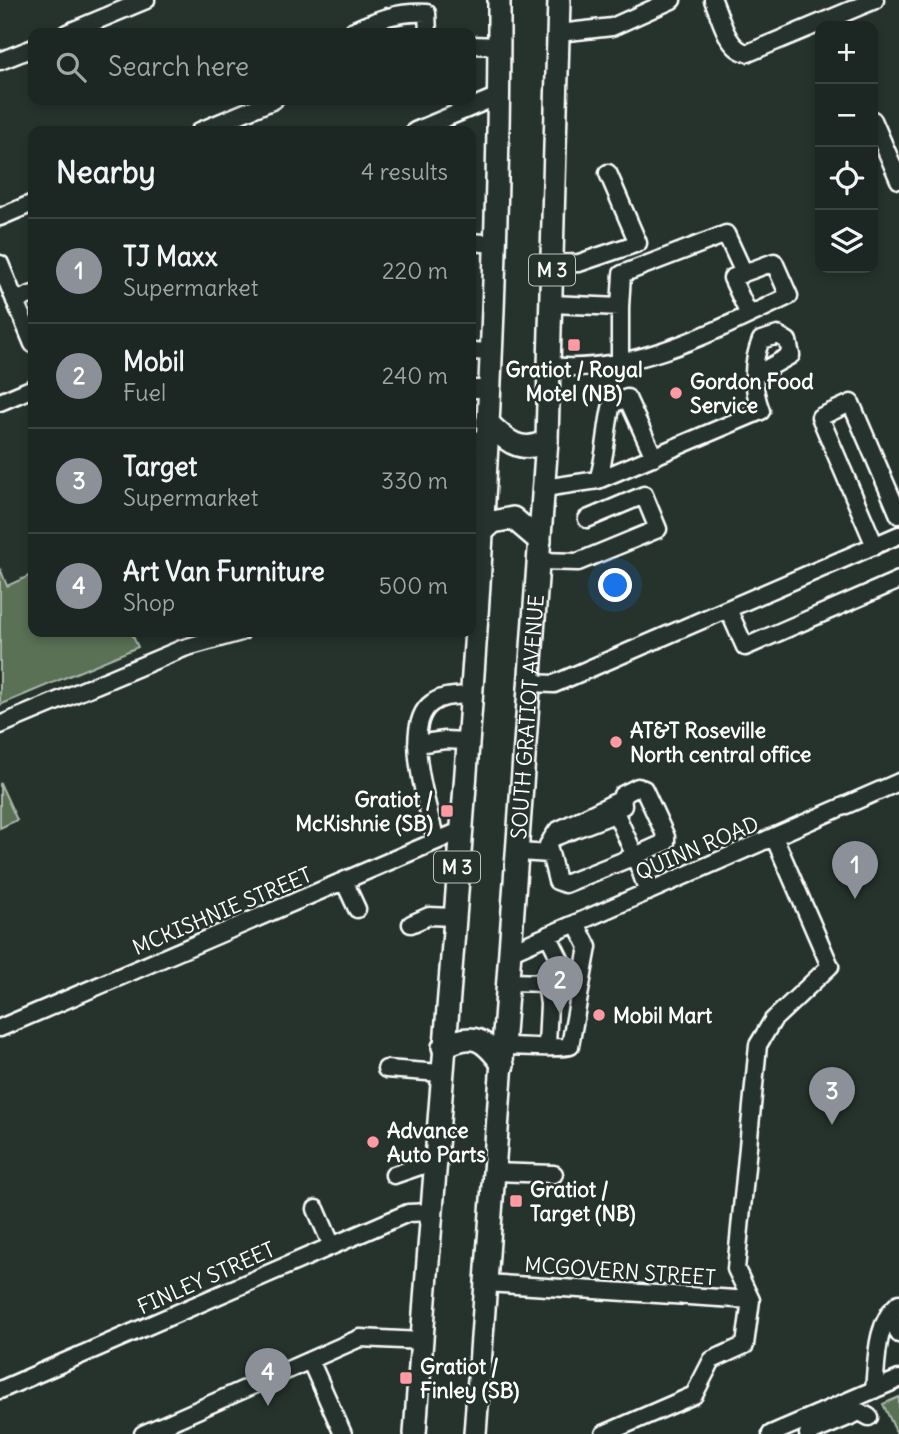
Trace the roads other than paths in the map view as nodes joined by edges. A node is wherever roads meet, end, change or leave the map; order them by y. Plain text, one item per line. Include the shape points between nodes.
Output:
1 (146, 0) edge
2 (499, 0) edge
3 (559, 0) edge
4 (672, 0) edge
5 (713, 0) edge
6 (875, 0) edge
7 (834, 21) edge
8 (79, 28) edge
9 (359, 28) edge
10 (428, 28) edge
11 (815, 29) edge
12 (559, 33) junction
13 (476, 45) edge
14 (499, 46) junction
15 (28, 49) edge
16 (0, 61) edge
17 (499, 96) junction
18 (262, 105) edge
19 (212, 126) edge
20 (427, 126) edge
21 (878, 132) edge
22 (608, 173) dead end
23 (899, 180) edge
24 (28, 205) edge
25 (0, 217) edge
26 (476, 242) edge
27 (496, 244) junction
28 (0, 264) edge
29 (552, 264) junction
30 (744, 273) junction
31 (28, 296) edge
32 (15, 301) junction
33 (551, 304) junction
34 (620, 307) junction
35 (749, 315) junction
36 (28, 332) edge
37 (481, 352) edge
38 (620, 361) junction
39 (549, 366) junction
40 (754, 376) dead end
41 (480, 389) edge
42 (28, 390) edge
43 (0, 402) edge
44 (481, 434) edge
45 (547, 440) junction
46 (654, 457) junction
47 (598, 480) junction
48 (544, 488) junction
49 (899, 515) edge
50 (587, 519) dead end
51 (476, 535) edge
52 (899, 535) edge
53 (875, 545) junction
54 (539, 551) junction
55 (899, 580) edge
56 (728, 609) junction
57 (223, 637) edge
58 (472, 637) edge
59 (530, 683) junction
60 (469, 695) junction
61 (0, 725) edge
62 (466, 741) junction
63 (417, 744) junction
64 (899, 782) edge
65 (620, 800) junction
66 (460, 831) junction
67 (774, 837) junction
68 (436, 841) junction
69 (551, 846) junction
70 (519, 852) junction
71 (640, 854) junction
72 (344, 881) junction
73 (648, 892) junction
74 (357, 909) dead end
75 (453, 917) junction
76 (576, 923) junction
77 (411, 924) dead end
78 (548, 935) junction
79 (512, 951) junction
80 (583, 961) junction
81 (562, 963) junction
82 (509, 982) junction
83 (546, 982) junction
84 (0, 1028) edge
85 (547, 1045) junction
86 (443, 1047) junction
87 (504, 1056) junction
88 (386, 1069) dead end
89 (441, 1073) junction
90 (435, 1161) junction
91 (495, 1172) junction
92 (554, 1174) dead end
93 (394, 1175) dead end
94 (316, 1209) dead end
95 (431, 1212) junction
96 (331, 1246) junction
97 (486, 1283) junction
98 (751, 1300) junction
99 (894, 1308) edge
100 (899, 1334) edge
101 (422, 1341) junction
102 (310, 1360) junction
103 (899, 1379) edge
104 (0, 1390) edge
105 (874, 1390) junction
106 (869, 1417) dead end
107 (143, 1434) edge
108 (343, 1434) edge
109 (415, 1434) edge
110 (475, 1434) edge
111 (604, 1434) edge
112 (771, 1434) edge
113 (808, 1434) edge

1 - 8 street
2 - 14 main road, M 3
3 - 12 main road, SOUTH GRATIOT AVENUE / M 3
4 - 12 street via 612,27
5 - 11 street via 732,46 740,52
6 - 7 street
9 - 10 street via 393,14 415,12 427,13
12 - 29 main road, SOUTH GRATIOT AVENUE / M 3
13 - 14 street
14 - 17 main road, M 3
15 - 16 street
17 - 20 street
17 - 27 main road, M 3
18 - 19 street
21 - 23 street
22 - 29 street via 638,243 579,263
24 - 25 street
26 - 27 street
27 - 37 main road, M 3
28 - 32 street
29 - 33 main road, SOUTH GRATIOT AVENUE / M 3
30 - 34 street via 726,233 622,274
30 - 35 street via 732,278
30 - 35 street via 774,262 789,296
31 - 32 street
32 - 36 street
33 - 34 street
33 - 39 main road, SOUTH GRATIOT AVENUE / M 3
34 - 38 street
35 - 38 street via 651,356
37 - 41 main road, M 3
38 - 39 street via 574,369
39 - 45 main road, SOUTH GRATIOT AVENUE / M 3
40 - 46 street via 761,411
41 - 44 main road, M 3
42 - 43 street
44 - 45 main road via 501,436 521,447
44 - 51 main road, M 3
45 - 48 main road, SOUTH GRATIOT AVENUE / M 3
46 - 47 street
46 - 47 street via 627,398 612,404 606,427 607,453
47 - 48 street
48 - 54 main road, SOUTH GRATIOT AVENUE / M 3
49 - 53 street via 851,403 820,417
50 - 54 street via 644,495 658,529 578,562
51 - 54 main road via 493,522 513,518
52 - 53 street
53 - 56 street
54 - 59 main road, SOUTH GRATIOT AVENUE / M 3
55 - 56 street via 745,647
56 - 59 street via 554,684
57 - 61 street via 184,648
58 - 60 main road, M 3
59 - 70 main road, SOUTH GRATIOT AVENUE / M 3
60 - 62 main road, M 3
60 - 63 street via 448,696 430,704 421,717
62 - 63 street
62 - 66 main road, M 3
63 - 68 street
64 - 67 street, QUINN ROAD
65 - 69 street via 556,831
65 - 71 street
65 - 71 street via 622,794 643,789 666,837 666,842
66 - 68 street, MCKISHNIE STREET
66 - 75 main road, M 3
67 - 73 street, QUINN ROAD
67 - 98 street via 830,966 773,1020 758,1045 736,1269
68 - 72 street, MCKISHNIE STREET
69 - 70 street
69 - 71 street via 612,815
69 - 71 street via 557,881 565,884
70 - 79 main road, SOUTH GRATIOT AVENUE / M 3
71 - 73 street
72 - 74 street
72 - 84 street, MCKISHNIE STREET
73 - 76 street, QUINN ROAD
75 - 77 street via 429,916
75 - 86 main road, M 3
76 - 78 street, QUINN ROAD
76 - 80 street via 588,947
78 - 79 street, QUINN ROAD
78 - 81 street
79 - 82 main road, SOUTH GRATIOT AVENUE / M 3
80 - 81 street
80 - 85 street via 573,1041 565,1049
81 - 83 street
82 - 83 street
82 - 87 main road, SOUTH GRATIOT AVENUE / M 3
83 - 85 street
85 - 87 street
86 - 87 main road via 480,1040
86 - 89 main road, M 3
87 - 91 main road, SOUTH GRATIOT AVENUE / M 3
88 - 89 street
89 - 90 main road, M 3
90 - 93 street
90 - 95 main road, M 3
91 - 92 street
91 - 97 main road, SOUTH GRATIOT AVENUE / M 3
94 - 96 street
95 - 96 street, FINLEY STREET via 408,1213
95 - 101 main road, M 3
96 - 104 street, FINLEY STREET
97 - 98 street, MCGOVERN STREET
97 - 110 main road, SOUTH GRATIOT AVENUE / M 3
98 - 111 street via 745,1345 712,1360 694,1395
99 - 100 street
99 - 105 street via 882,1327
101 - 102 street via 360,1338
101 - 109 main road, M 3
102 - 107 street
102 - 108 street
103 - 105 street
105 - 112 street
106 - 113 street via 860,1412

